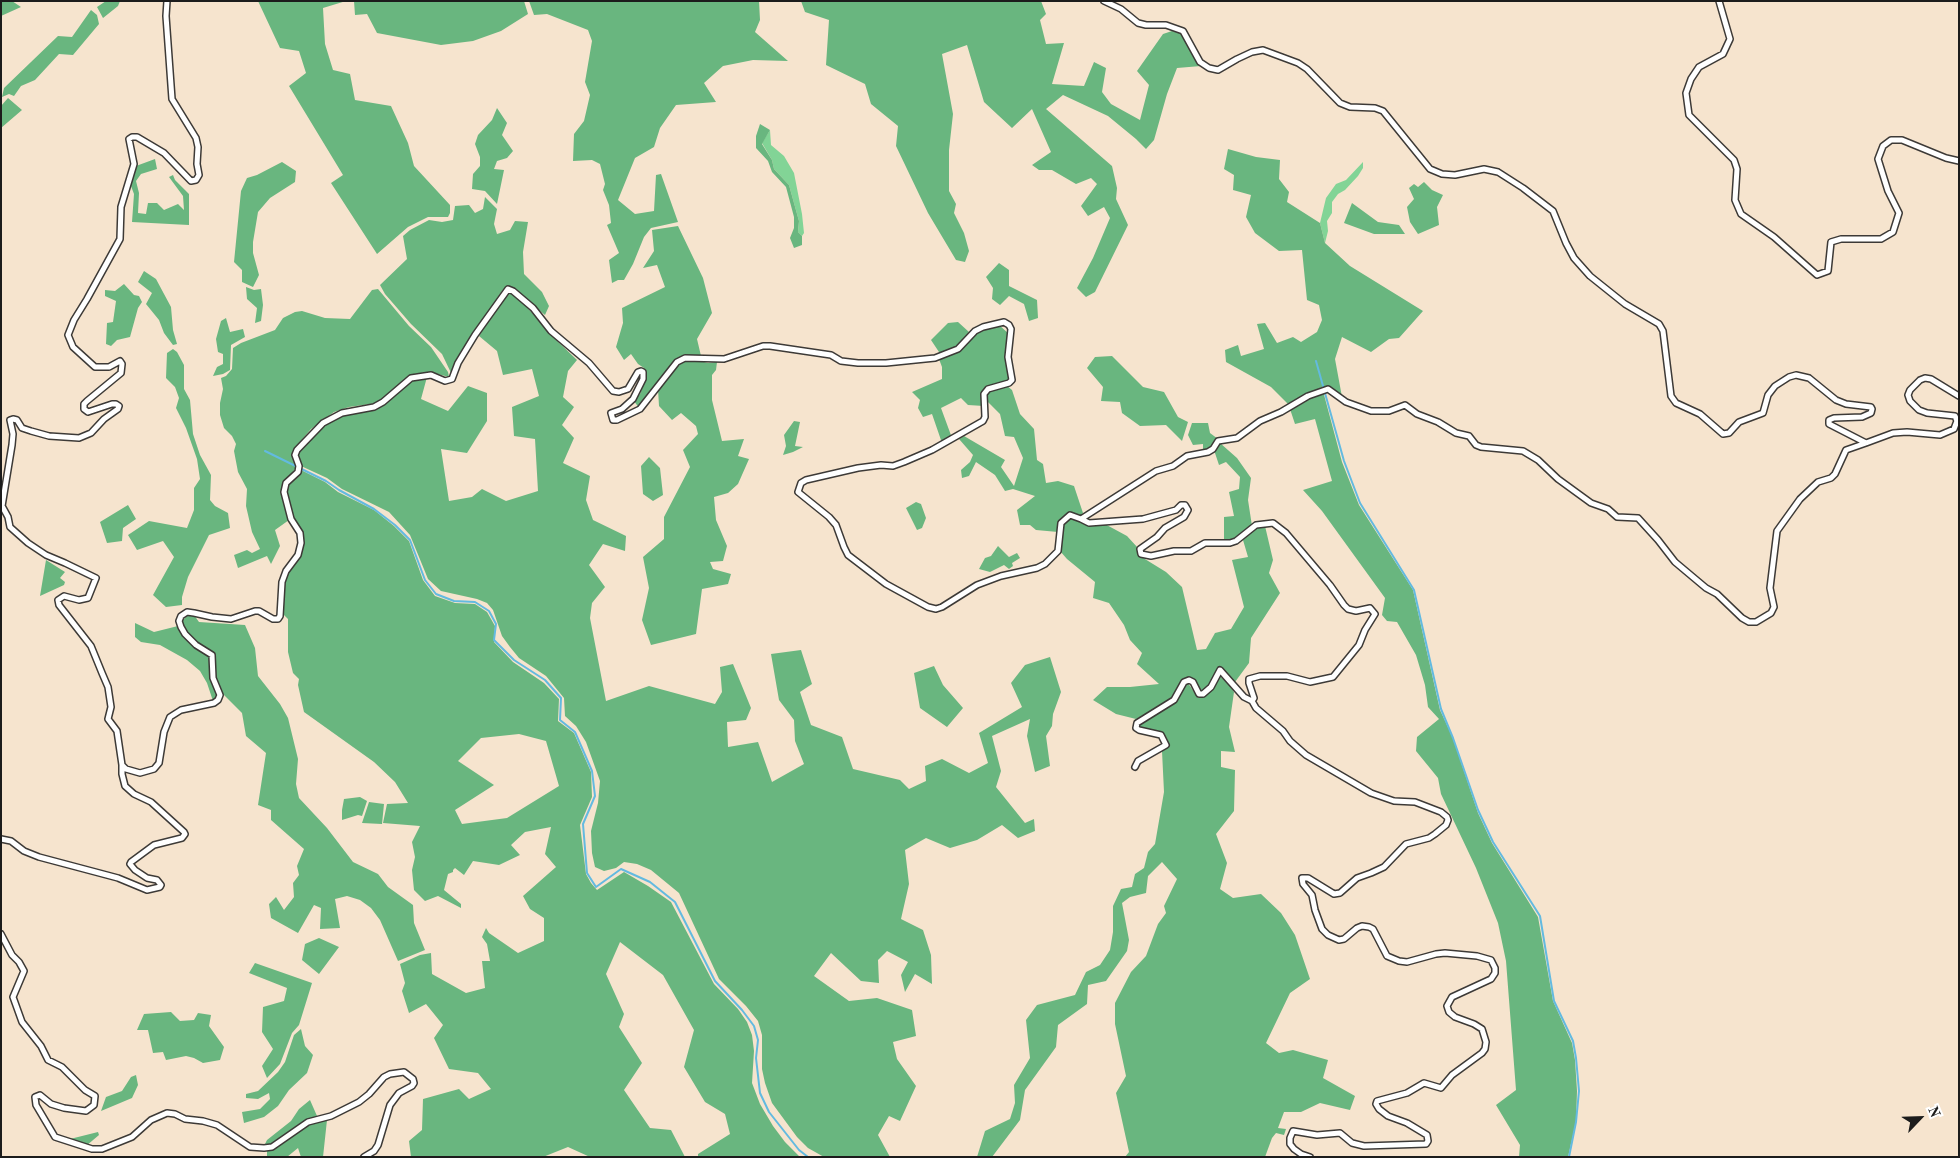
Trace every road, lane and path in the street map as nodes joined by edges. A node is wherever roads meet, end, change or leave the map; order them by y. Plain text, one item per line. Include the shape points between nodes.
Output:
1 (167, 1) edge
2 (1104, 1) edge
3 (1719, 1) edge
4 (1959, 161) edge
5 (1959, 396) edge
6 (1866, 444) junction
7 (1081, 519) junction
8 (1252, 701) junction
9 (122, 765) junction
10 (1135, 767) dead end
11 (1, 838) edge
12 (1, 934) edge
13 (364, 1157) edge
14 (1310, 1157) edge

1 - 9 street via 172,99 196,138 199,175 191,181 164,153 137,137 129,139 134,164 121,207 120,239 68,335 73,347 95,367 109,367 120,361 121,373 84,404 88,412 112,404 119,406 118,409 91,433 79,438 31,432 16,420 10,420 12,445 2,506 10,527 28,543 96,578 88,598 79,600 64,596 58,600 91,646 108,687 111,707 108,719 117,731
2 - 6 street via 1121,9 1138,23 1166,25 1183,31 1200,62 1209,68 1218,70 1252,52 1264,50 1298,63 1340,103 1383,111 1430,169 1455,175 1484,169 1498,172 1544,203 1553,211 1574,258 1590,276 1625,304 1659,324 1663,331 1671,396 1676,404 1700,414 1723,434 1729,434 1739,422 1763,413 1768,394 1775,386 1796,375 1809,378 1836,400 1871,408 1871,413 1862,417 1829,420 1830,424
3 - 4 street via 1730,40 1723,54 1699,67 1691,79 1686,93 1689,115 1734,160 1738,169 1734,200 1741,214 1774,237 1817,275 1828,271 1831,242 1881,239 1893,232 1899,213 1878,159 1883,146 1892,140 1902,140
5 - 6 street via 1931,379 1920,380 1910,390 1910,401 1927,413 1955,416 1954,429 1940,435 1893,433
6 - 7 street via 1846,450 1835,474 1818,482 1800,499 1778,531 1770,588 1774,607 1756,622 1742,618 1675,562 1638,518 1617,517 1608,509 1591,503 1523,451 1481,447 1469,436 1417,414 1409,406 1389,411 1365,409 1328,389 1260,421 1237,438 1218,441 1208,452 1186,456 1173,466 1156,470
7 - 8 street via 1089,523 1143,519 1176,510 1185,504 1188,510 1184,517 1140,549 1141,554 1152,556 1191,551 1205,543 1230,543 1256,525 1273,524 1286,533 1344,605 1352,610 1370,608 1374,611 1359,645 1333,677 1310,682 1287,676 1249,679
7 - 9 street via 1070,515 1061,523 1058,551 1045,564 977,585 936,609 886,584 848,554 836,525 798,492 801,482 806,480 904,462 983,421 984,394 988,389 1012,380 1008,357 1012,329 1004,322 975,331 958,349 935,358 858,363 841,361 830,355 763,346 724,359 684,358 677,362 640,409 613,420 611,413 633,399 643,372 638,372 628,390 614,391 589,363 551,332 533,308 514,290 508,289 475,334 452,379 445,381 430,375 412,378 374,407 342,412 323,423 297,450 298,472 286,483 284,492 301,543 298,555 282,582 280,616 273,619 254,611 231,619 187,612 181,616 179,621 185,634 212,655 213,678 220,695 218,700 207,706 181,710 170,717 159,763 154,769 140,773
8 - 10 street via 1244,698 1220,670 1203,694 1199,694 1193,682 1184,682 1174,700 1137,723 1139,730 1161,735 1166,745 1138,761
8 - 14 street via 1306,755 1371,793 1394,801 1415,802 1441,812 1448,820 1429,838 1406,844 1384,867 1357,878 1337,894 1302,878 1312,895 1322,929 1339,940 1357,928 1369,927 1388,956 1399,961 1445,953 1478,956 1491,960 1495,968 1491,979 1452,997 1448,1006 1455,1017 1482,1029 1486,1042 1482,1053 1452,1075 1441,1088 1424,1084 1376,1104 1388,1116 1427,1135 1426,1144 1364,1146 1352,1143 1340,1133 1317,1135 1293,1131 1290,1144
9 - 11 street via 123,780 128,789 151,802 185,834 182,838 154,845 130,864 147,878 158,880 160,887 147,890 118,878 39,857
12 - 13 street via 24,971 13,997 22,1022 48,1060 95,1096 94,1104 86,1111 58,1106 40,1095 35,1097 36,1105 55,1136 92,1150 102,1149 132,1137 151,1120 167,1113 217,1125 250,1147 272,1147 308,1122 331,1116 359,1102 384,1077 404,1072 413,1078 414,1083 399,1093 390,1105 378,1145

